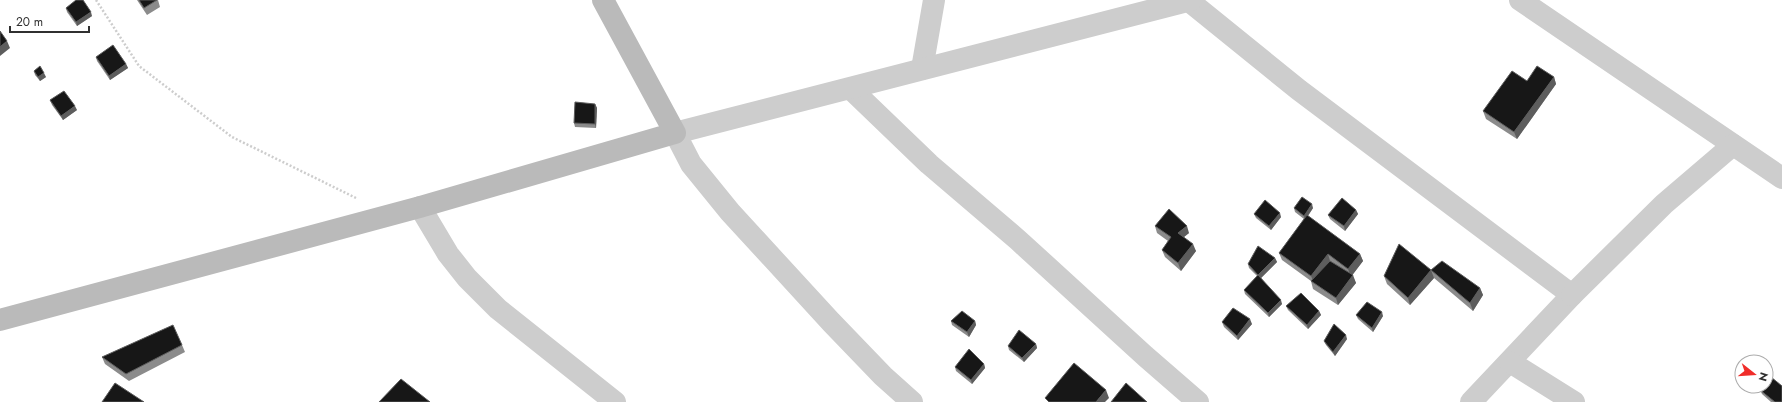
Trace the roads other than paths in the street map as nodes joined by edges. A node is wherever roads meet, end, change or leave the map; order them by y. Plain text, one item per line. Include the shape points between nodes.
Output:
1 (603, 0) edge
2 (934, 0) edge
3 (1190, 0) edge
4 (1520, 0) edge
5 (922, 70) junction
6 (851, 89) junction
7 (675, 133) junction
8 (1733, 145) junction
9 (1782, 178) edge
10 (420, 206) junction
11 (1572, 295) junction
12 (0, 320) edge
13 (1510, 362) junction
14 (615, 402) edge
15 (912, 402) edge
16 (1198, 402) edge
17 (1471, 402) edge
18 (1574, 402) edge

1 - 7 street
2 - 5 street
3 - 5 street
3 - 11 street via 1300,90
4 - 8 street
5 - 6 street
6 - 7 street
6 - 16 street via 929,164 1007,230
7 - 10 street
7 - 15 street via 691,164 730,212 836,327
8 - 9 street
8 - 11 street via 1664,204
10 - 12 street
10 - 14 street via 448,254 467,278 498,309
11 - 13 street
13 - 17 street
13 - 18 street

